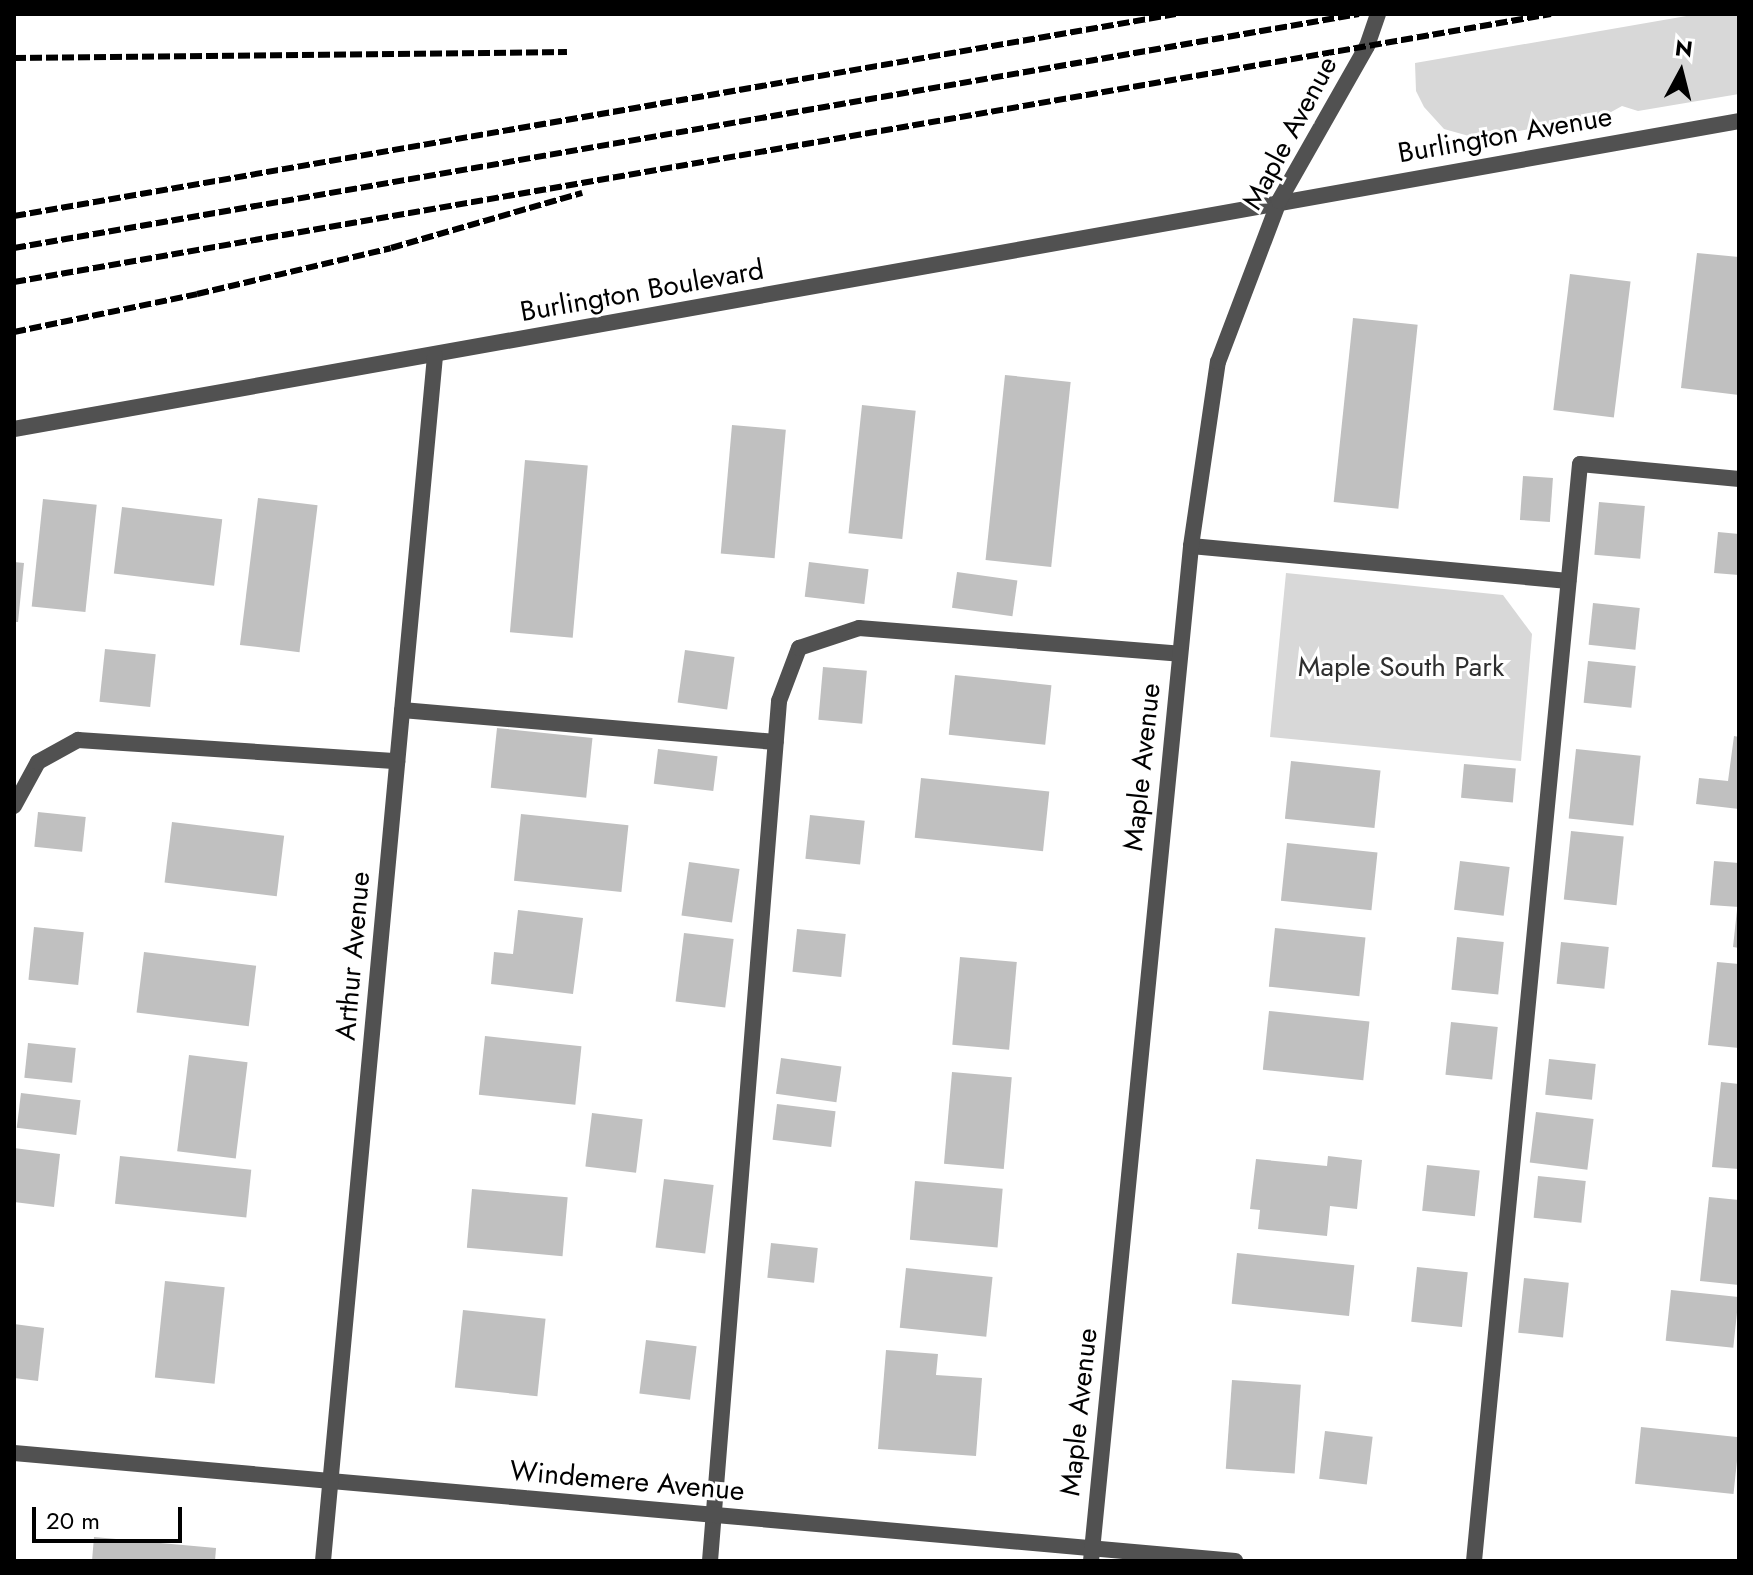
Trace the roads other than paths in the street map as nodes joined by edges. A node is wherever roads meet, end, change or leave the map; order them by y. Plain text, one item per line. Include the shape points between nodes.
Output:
1 (1378, 14) edge
2 (1739, 121) edge
3 (1279, 201) junction
4 (435, 356) junction
5 (14, 429) edge
6 (1739, 479) edge
7 (1191, 546) junction
8 (1568, 581) junction
9 (1180, 654) junction
10 (402, 710) junction
11 (776, 742) junction
12 (397, 761) junction
13 (14, 806) edge
14 (14, 1453) edge
15 (332, 1481) junction
16 (714, 1514) junction
17 (1092, 1555) edge
18 (323, 1561) edge
19 (710, 1561) edge
20 (1235, 1561) edge
21 (1474, 1561) edge

1 - 3 street, Maple Avenue via 1367,46
2 - 3 street, Burlington Avenue
3 - 4 street, Burlington Boulevard
3 - 7 street, Maple Avenue via 1218,362
4 - 5 street, Burlington Boulevard
4 - 10 street, Arthur Avenue
6 - 8 street via 1580,464
7 - 8 street
7 - 9 street, Maple Avenue
8 - 21 street
9 - 11 street via 859,628 799,648 779,701
9 - 17 street, Maple Avenue
10 - 11 street
10 - 12 street, Arthur Avenue
11 - 16 street
12 - 13 street via 78,740 38,762
12 - 15 street, Arthur Avenue
14 - 15 street, Windemere Avenue
15 - 16 street, Windemere Avenue
15 - 18 street, Arthur Avenue
16 - 17 street, Windemere Avenue
16 - 19 street
17 - 20 street, Windemere Avenue

